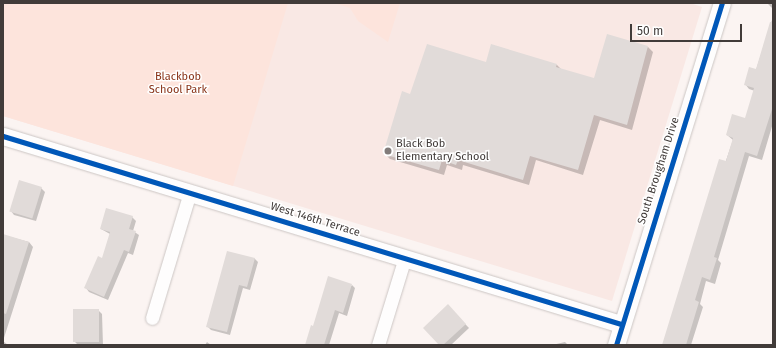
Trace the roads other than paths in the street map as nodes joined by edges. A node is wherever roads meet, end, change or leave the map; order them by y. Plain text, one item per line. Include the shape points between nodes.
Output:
1 (722, 3) edge
2 (3, 136) edge
3 (190, 192) junction
4 (405, 257) junction
5 (152, 318) dead end
6 (621, 324) junction
7 (378, 345) edge
8 (616, 345) edge

1 - 6 street, South Brougham Drive
2 - 3 street, West 146th Terrace
3 - 4 street, West 146th Terrace
3 - 5 street
4 - 6 street, West 146th Terrace
4 - 7 street
6 - 8 street, South Brougham Drive

